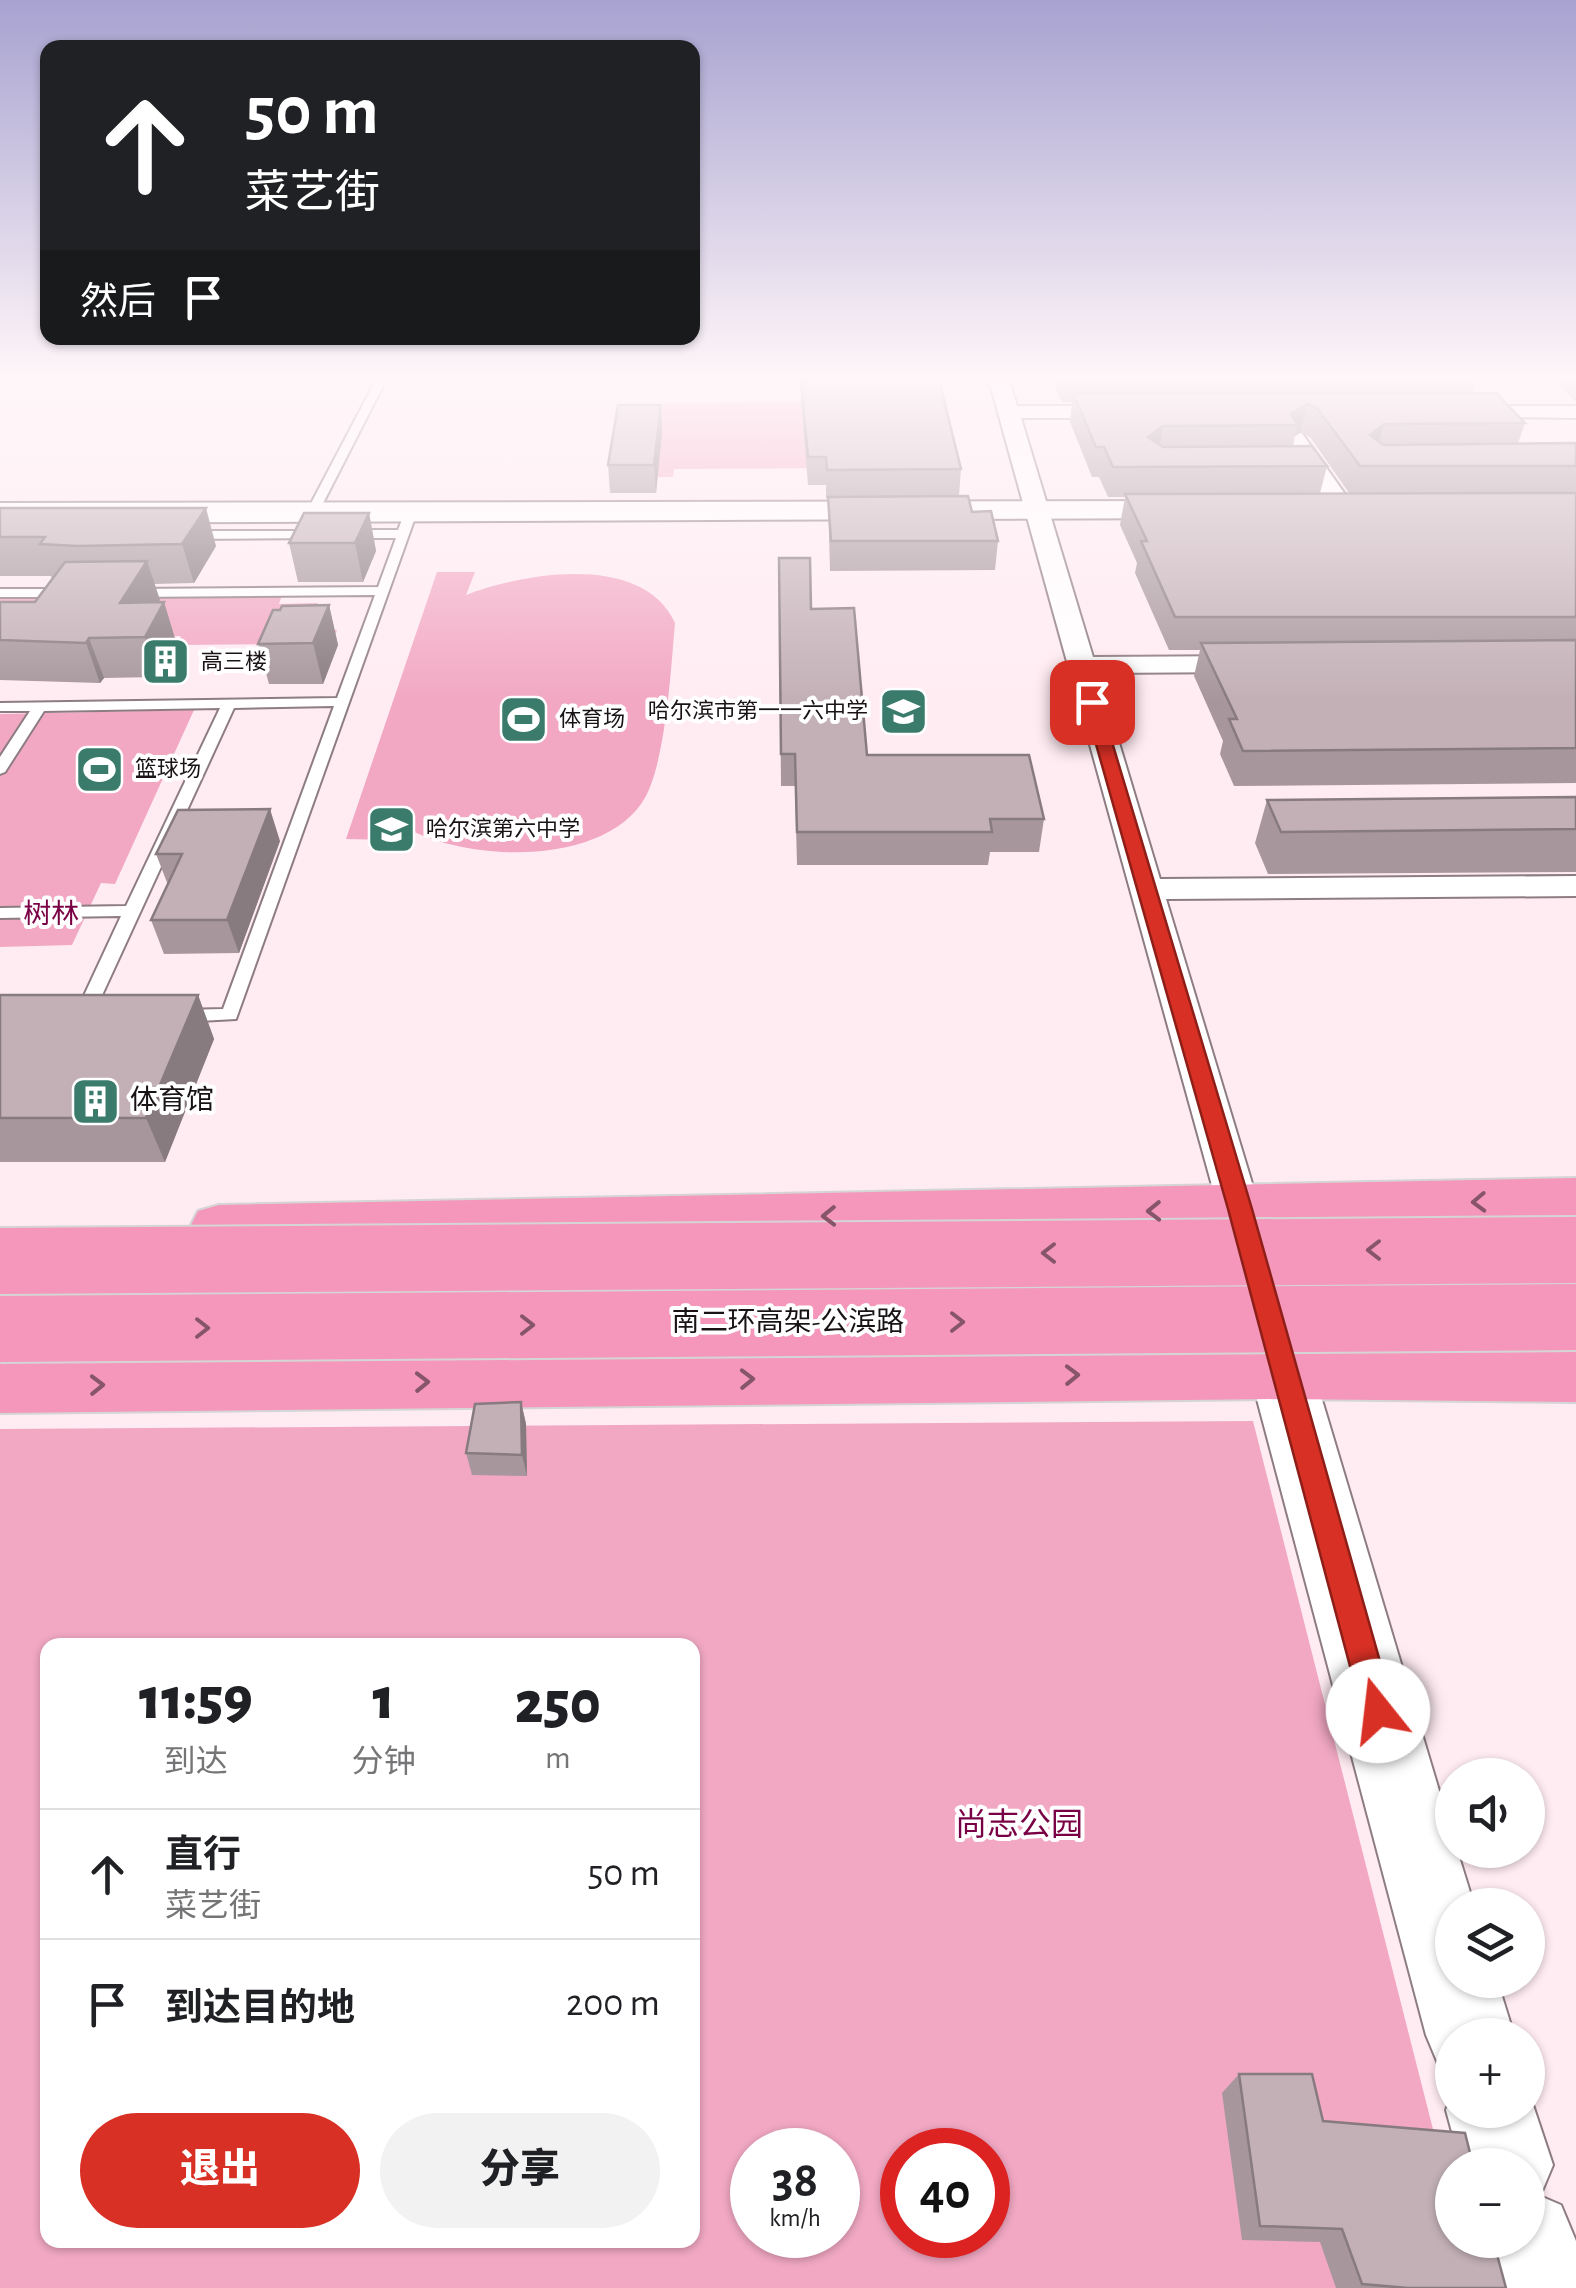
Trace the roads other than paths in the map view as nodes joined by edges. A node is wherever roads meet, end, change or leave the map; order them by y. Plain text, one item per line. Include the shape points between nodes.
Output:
1 (326, 487) edge
2 (1030, 487) edge
3 (1316, 487) edge
4 (1328, 507) joint
5 (1376, 510) edge
6 (1037, 511) junction
7 (1237, 511) edge
8 (0, 513) edge
9 (312, 513) junction
10 (160, 524) junction
11 (407, 524) junction
12 (382, 592) junction
13 (76, 593) edge
14 (115, 593) edge
15 (0, 594) edge
16 (1082, 664) junction
17 (1279, 664) edge
18 (343, 702) junction
19 (229, 704) junction
20 (40, 706) junction
21 (0, 707) edge
22 (0, 769) edge
23 (1576, 886) edge
24 (1146, 889) junction
25 (132, 912) junction
26 (0, 913) edge
27 (156, 1016) edge
28 (84, 1017) edge
29 (1576, 1198) edge
30 (1240, 1209) junction
31 (0, 1231) edge
32 (1576, 1250) edge
33 (0, 1261) edge
34 (1576, 1317) edge
35 (1396, 1319) junction
36 (0, 1329) edge
37 (1576, 1334) edge
38 (1282, 1373) junction
39 (1576, 1376) edge
40 (0, 1386) edge
41 (1435, 1910) edge
42 (1534, 2258) edge
43 (1542, 2288) edge

1 - 9 lane
2 - 6 street
3 - 4 street
4 - 5 street
6 - 7 street
6 - 11 street
6 - 16 street
8 - 10 street
9 - 10 street
9 - 11 street
10 - 11 lane
11 - 12 lane
12 - 14 lane
12 - 18 lane
13 - 15 lane
16 - 17 street
16 - 24 street
18 - 19 lane
18 - 27 lane via 287,831 230,1015
19 - 20 lane
19 - 25 lane via 178,834
20 - 21 lane
20 - 22 lane
23 - 24 street
24 - 30 street
25 - 26 lane
25 - 28 lane
29 -> 30 highway
30 -> 31 highway
30 - 38 street
32 -> 33 highway, bridge
34 - 35 highway, 南二环高架-公滨路, bridge
36 -> 35 highway, 南二环高架-公滨路, bridge
35 - 37 highway, bridge
38 - 39 highway
40 -> 38 highway
38 - 41 street
42 - 43 street

